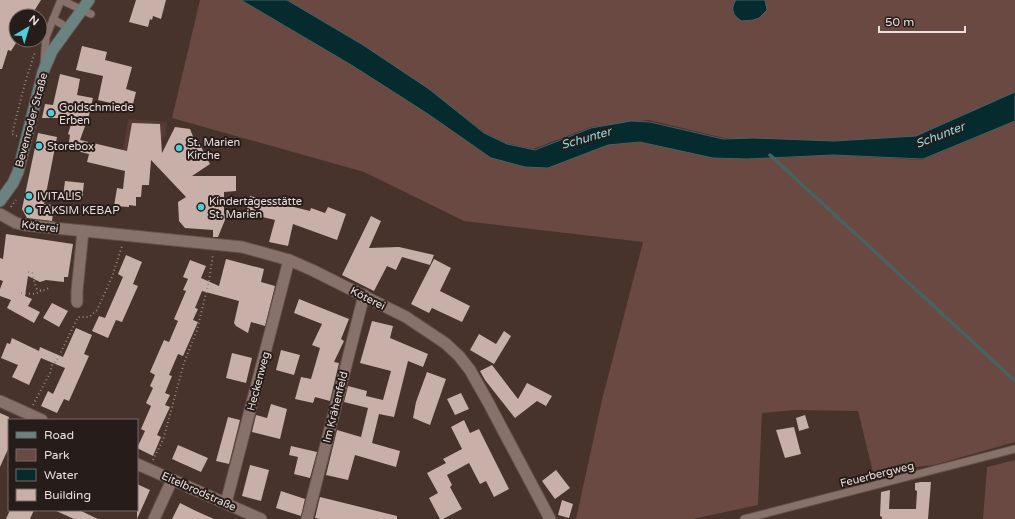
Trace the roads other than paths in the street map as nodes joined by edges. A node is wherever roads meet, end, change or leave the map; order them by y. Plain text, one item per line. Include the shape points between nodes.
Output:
1 (59, 1) edge
2 (87, 8) edge
3 (53, 20) junction
4 (68, 28) junction
5 (43, 72) junction
6 (0, 200) edge
7 (0, 214) edge
8 (83, 231) junction
9 (289, 260) junction
10 (364, 295) junction
11 (77, 302) dead end
12 (0, 401) edge
13 (40, 419) edge
14 (1015, 449) edge
15 (138, 464) edge
16 (172, 480) junction
17 (226, 503) junction
18 (154, 519) edge
19 (261, 519) edge
20 (307, 519) edge
21 (550, 519) edge
22 (744, 519) edge

1 - 2 lane
1 - 3 lane
2 - 4 main road, Bevenroder Straße
3 - 4 lane
3 - 5 lane via 46,37
4 - 5 main road, Bevenroder Straße via 52,51
5 - 6 main road, Bevenroder Straße via 18,172
7 - 8 street, Köterei via 12,222 25,225
8 - 9 street, Köterei via 214,243 242,247
8 - 11 street
9 - 10 street, Köterei
9 - 17 street, Heckenweg
10 - 20 street, Im Krähenfeld
10 - 21 street, Köterei via 417,324 459,356 488,402
12 - 13 street
14 - 22 lane, Feuerbergweg
15 - 16 street, Eitelbrodstraße
16 - 17 street, Eitelbrodstraße
16 - 18 street
17 - 19 street, Eitelbrodstraße

